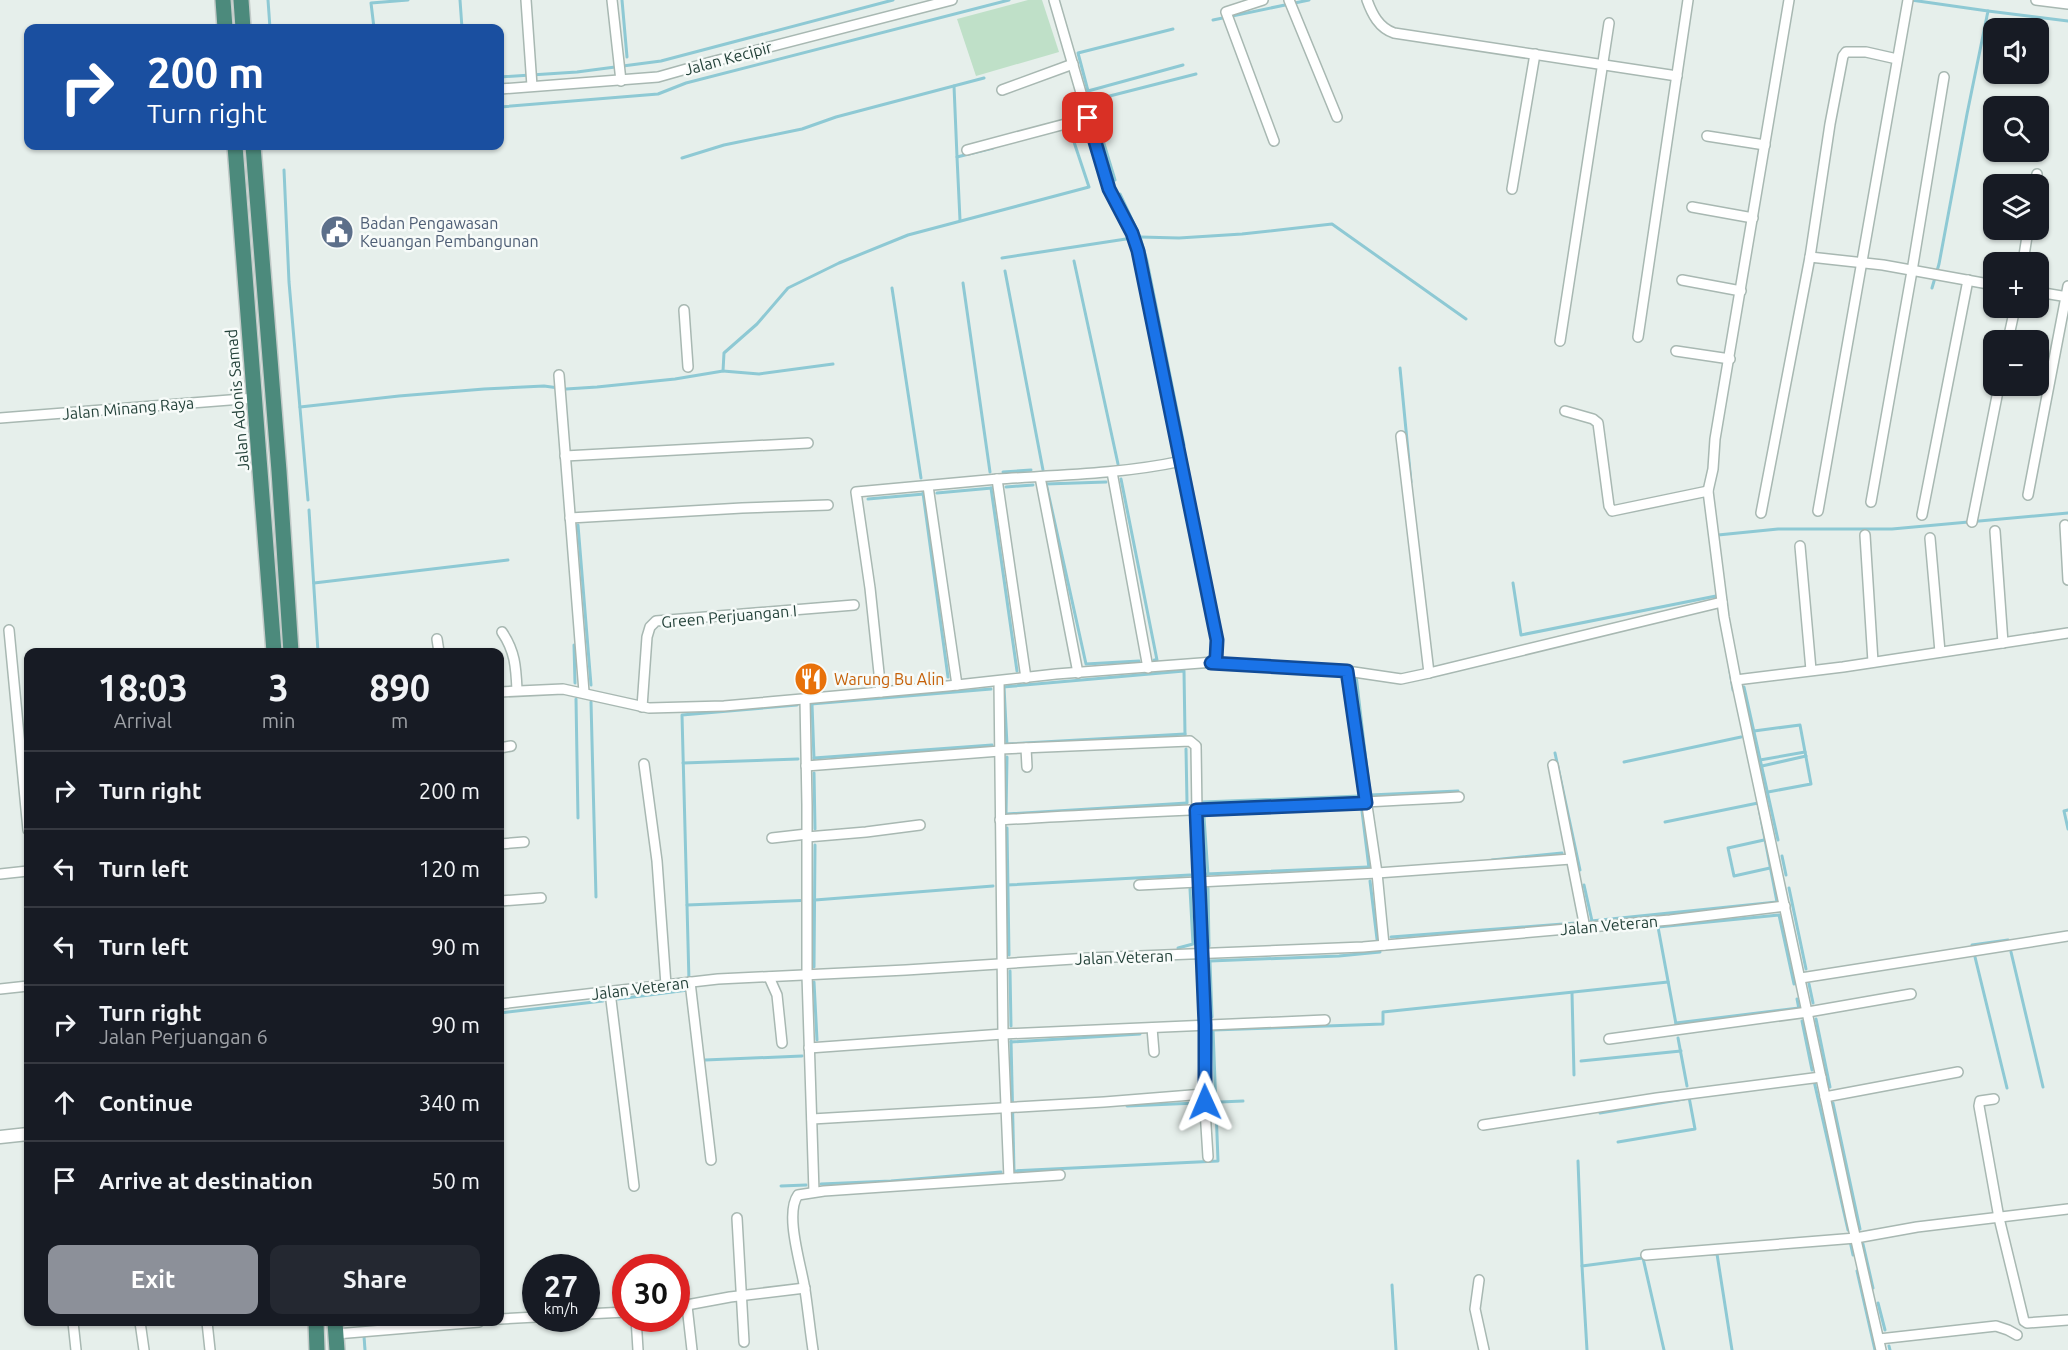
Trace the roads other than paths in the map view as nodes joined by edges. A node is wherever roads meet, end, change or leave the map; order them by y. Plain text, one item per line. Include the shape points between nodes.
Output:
1 (223, 0) edge
2 (241, 0) edge
3 (526, 0) edge
4 (612, 0) edge
5 (952, 0) edge
6 (1054, 0) edge
7 (1263, 0) edge
8 (1289, 0) edge
9 (1368, 0) edge
10 (1688, 0) edge
11 (1789, 0) edge
12 (2036, 0) edge
13 (1908, 2) edge
14 (2068, 4) edge
15 (1609, 23) dead end
16 (225, 24) edge
17 (243, 24) edge
18 (1535, 54) junction
19 (1897, 59) junction
20 (1073, 64) junction
21 (1603, 65) junction
22 (619, 71) junction
23 (1677, 76) junction
24 (1944, 77) dead end
25 (532, 82) junction
26 (504, 88) edge
27 (1002, 90) dead end
28 (1337, 117) dead end
29 (1088, 118) junction
30 (1707, 136) dead end
31 (1274, 141) dead end
32 (1765, 145) junction
33 (235, 150) edge
34 (253, 150) edge
35 (968, 150) dead end
36 (1512, 189) dead end
37 (1692, 207) dead end
38 (1753, 218) junction
39 (1810, 257) junction
40 (1863, 263) junction
41 (1912, 271) junction
42 (1682, 280) dead end
43 (1968, 280) junction
44 (1983, 283) edge
45 (2068, 286) edge
46 (1741, 291) junction
47 (2049, 294) edge
48 (2067, 297) edge
49 (684, 310) dead end
50 (1638, 337) dead end
51 (1560, 341) dead end
52 (1676, 351) dead end
53 (1730, 359) junction
54 (688, 367) dead end
55 (559, 375) dead end
56 (1997, 396) edge
57 (255, 398) junction
58 (1565, 411) dead end
59 (0, 418) edge
60 (1401, 436) dead end
61 (808, 443) dead end
62 (565, 456) junction
63 (1182, 461) junction
64 (1112, 472) junction
65 (1040, 477) junction
66 (997, 479) junction
67 (928, 486) junction
68 (1708, 491) junction
69 (2028, 495) dead end
70 (1871, 502) dead end
71 (828, 505) dead end
72 (281, 507) junction
73 (263, 509) junction
74 (1818, 511) dead end
75 (1761, 513) dead end
76 (1922, 515) dead end
77 (570, 518) junction
78 (1972, 522) dead end
79 (2065, 525) dead end
80 (1995, 531) dead end
81 (1865, 536) dead end
82 (1930, 538) dead end
83 (1800, 546) dead end
84 (2068, 580) edge
85 (1722, 602) junction
86 (854, 605) dead end
87 (9, 630) dead end
88 (502, 632) dead end
89 (2068, 633) edge
90 (438, 639) dead end
91 (2003, 643) junction
92 (273, 648) edge
93 (291, 648) edge
94 (439, 648) edge
95 (1940, 652) junction
96 (1213, 661) junction
97 (1873, 662) junction
98 (1148, 668) junction
99 (1811, 670) junction
100 (1347, 671) junction
101 (1078, 673) junction
102 (1429, 673) junction
103 (1026, 678) junction
104 (1736, 680) junction
105 (999, 681) junction
106 (957, 686) junction
107 (517, 690) junction
108 (504, 692) edge
109 (584, 692) junction
110 (881, 692) junction
111 (805, 699) junction
112 (642, 707) junction
113 (511, 746) dead end
114 (504, 747) edge
115 (1026, 748) junction
116 (1000, 750) junction
117 (644, 764) dead end
118 (1553, 765) dead end
119 (806, 766) junction
120 (1028, 767) dead end
121 (24, 788) edge
122 (1459, 797) dead end
123 (1366, 803) junction
124 (1196, 810) junction
125 (1000, 820) junction
126 (920, 825) dead end
127 (807, 835) junction
128 (772, 838) dead end
129 (524, 842) dead end
130 (504, 844) edge
131 (1571, 858) junction
132 (24, 871) edge
133 (1377, 873) junction
134 (0, 874) edge
135 (1198, 880) junction
136 (1139, 885) dead end
137 (541, 898) dead end
138 (504, 901) edge
139 (1785, 906) junction
140 (1585, 928) junction
141 (2068, 936) edge
142 (1384, 945) junction
143 (1201, 954) junction
144 (1002, 963) junction
145 (807, 975) junction
146 (769, 977) junction
147 (1801, 978) junction
148 (690, 982) junction
149 (666, 985) junction
150 (24, 986) edge
151 (0, 989) edge
152 (609, 992) junction
153 (1911, 994) dead end
154 (504, 1004) edge
155 (1808, 1012) junction
156 (1325, 1020) dead end
157 (1205, 1025) junction
158 (1152, 1028) junction
159 (1003, 1034) junction
160 (1609, 1039) dead end
161 (782, 1043) dead end
162 (810, 1048) junction
163 (1155, 1052) dead end
164 (1958, 1072) dead end
165 (1821, 1077) junction
166 (1204, 1094) junction
167 (1825, 1097) junction
168 (1994, 1099) dead end
169 (1006, 1107) junction
170 (812, 1119) junction
171 (1483, 1125) dead end
172 (24, 1134) edge
173 (0, 1137) edge
174 (1208, 1157) dead end
175 (711, 1160) dead end
176 (1060, 1175) dead end
177 (1009, 1178) junction
178 (634, 1186) dead end
179 (814, 1192) junction
180 (2068, 1209) edge
181 (737, 1218) dead end
182 (1999, 1218) junction
183 (1856, 1238) junction
184 (1646, 1255) dead end
185 (1479, 1280) dead end
186 (805, 1288) junction
187 (741, 1296) junction
188 (690, 1305) edge
189 (522, 1318) edge
190 (504, 1319) edge
191 (2068, 1320) edge
192 (74, 1326) edge
193 (141, 1326) edge
194 (207, 1326) edge
195 (316, 1326) edge
196 (430, 1326) edge
197 (637, 1332) edge
198 (690, 1332) edge
199 (340, 1335) edge
200 (2017, 1335) dead end
201 (1879, 1339) junction
202 (744, 1342) dead end
203 (76, 1350) edge
204 (144, 1350) edge
205 (210, 1350) edge
206 (317, 1350) edge
207 (638, 1350) edge
208 (692, 1350) edge
209 (813, 1350) edge
210 (1484, 1350) edge
211 (1881, 1350) edge

1 - 16 highway
2 - 17 highway
3 - 25 street
4 - 22 street
5 - 22 street, Jalan Kecipir via 658,77
6 - 20 street
7 - 31 street via 1226,12
8 - 28 street
9 - 18 street via 1371,12 1386,30
10 - 23 street
11 - 32 street
12 - 14 street
13 - 19 street
15 - 21 street
18 - 21 street
18 - 36 street
19 - 39 street via 1859,51 1843,56
19 - 40 street
20 - 27 street
20 - 29 street
21 - 23 street
21 - 51 street
22 - 25 street, Jalan Kecipir
23 - 50 street
24 - 41 street
25 - 26 street, Jalan Kecipir
29 - 35 street
29 - 63 street via 1109,189 1138,251
30 - 32 street
32 - 38 street
33 - 57 highway, Jalan Adonis Samad
34 - 72 highway
37 - 38 street
38 - 46 street
39 - 40 street
39 - 75 street
40 - 41 street
40 - 74 street
41 - 43 street
41 - 70 street
42 - 46 street
43 - 44 street
43 - 76 street
45 - 48 street
46 - 53 street
47 - 48 street
48 - 69 street
49 - 54 street
52 - 53 street
53 - 68 street
55 - 62 street
56 - 78 street
57 - 59 street, Jalan Minang Raya
57 - 73 highway, Jalan Adonis Samad
58 - 68 street via 1598,423 1612,511
60 - 102 street
61 - 62 street
62 - 77 street
63 - 64 street
63 - 96 street via 1217,640
64 - 65 street
64 - 98 street
65 - 66 street
65 - 101 street
66 - 67 street
66 - 103 street
67 - 106 street
67 - 110 street via 856,492
68 - 85 street
71 - 77 street
72 - 73 highway
72 - 93 highway
73 - 92 highway, Jalan Adonis Samad
77 - 109 street
79 - 84 street
80 - 91 street
81 - 97 street
82 - 95 street
83 - 99 street
85 - 102 street
85 - 104 street
86 - 112 street, Green Perjuangan I via 656,621 647,637
87 - 121 street
88 - 107 street via 511,645
89 - 91 street
90 - 94 street
91 - 95 street
95 - 97 street
96 - 98 street
96 - 100 street
97 - 99 street
98 - 101 street
99 - 104 street
100 - 102 street via 1401,679
100 - 123 street
101 - 103 street
103 - 105 street
104 - 139 street
105 - 106 street
105 - 116 street
106 - 110 street
107 - 108 street
107 - 109 street
109 - 112 street
110 - 111 street
111 - 112 street via 724,706
111 - 119 street
113 - 114 street
115 - 116 street
115 - 120 street
115 - 124 street via 1190,741 1196,746
116 - 119 street
116 - 125 street
117 - 149 street via 657,861
118 - 131 street
119 - 127 street
122 - 123 street
123 - 124 street
123 - 133 street
124 - 125 street
124 - 135 street
125 - 144 street
126 - 127 street
127 - 128 street
127 - 145 street
129 - 130 street
131 - 133 street
131 - 140 street
132 - 134 street
133 - 135 street
133 - 142 street
135 - 136 street
135 - 143 street
137 - 138 street
139 - 140 street, Jalan Veteran
139 - 147 street
140 - 142 street, Jalan Veteran
141 - 147 street
142 - 143 street, Jalan Veteran
143 - 144 street, Jalan Veteran
143 - 157 street
144 - 145 street, Jalan Veteran
144 - 159 street
145 - 146 street, Jalan Veteran
145 - 162 street
146 - 148 street, Jalan Veteran
146 - 161 street via 777,994
147 - 155 street
148 - 149 street, Jalan Veteran
148 - 175 street
149 - 152 street, Jalan Veteran
150 - 151 street
152 - 154 street, Jalan Veteran
152 - 178 street
153 - 155 street
155 - 160 street
155 - 165 street
156 - 157 street
157 - 158 street
157 - 166 street
158 - 159 street
158 - 163 street
159 - 162 street
159 - 169 street
162 - 170 street
164 - 167 street
165 - 167 street
165 - 171 street
166 - 169 street
166 - 174 street
167 - 183 street
168 - 182 street via 1980,1101 1978,1106
169 - 170 street
169 - 177 street
170 - 179 street
172 - 173 street
176 - 177 street
177 - 179 street
179 - 186 street via 798,1195 794,1202 794,1240
180 - 182 street
181 - 187 street
182 - 183 street
182 - 191 street via 2024,1321
183 - 184 street
183 - 201 street
185 - 210 street via 1475,1309
186 - 187 street
186 - 209 street
187 - 188 street
187 - 202 street
189 - 190 street
192 - 203 street
193 - 204 street
194 - 205 street
195 - 206 highway
196 - 199 street
197 - 207 street
198 - 208 street
200 - 201 street via 1996,1326
201 - 211 street

